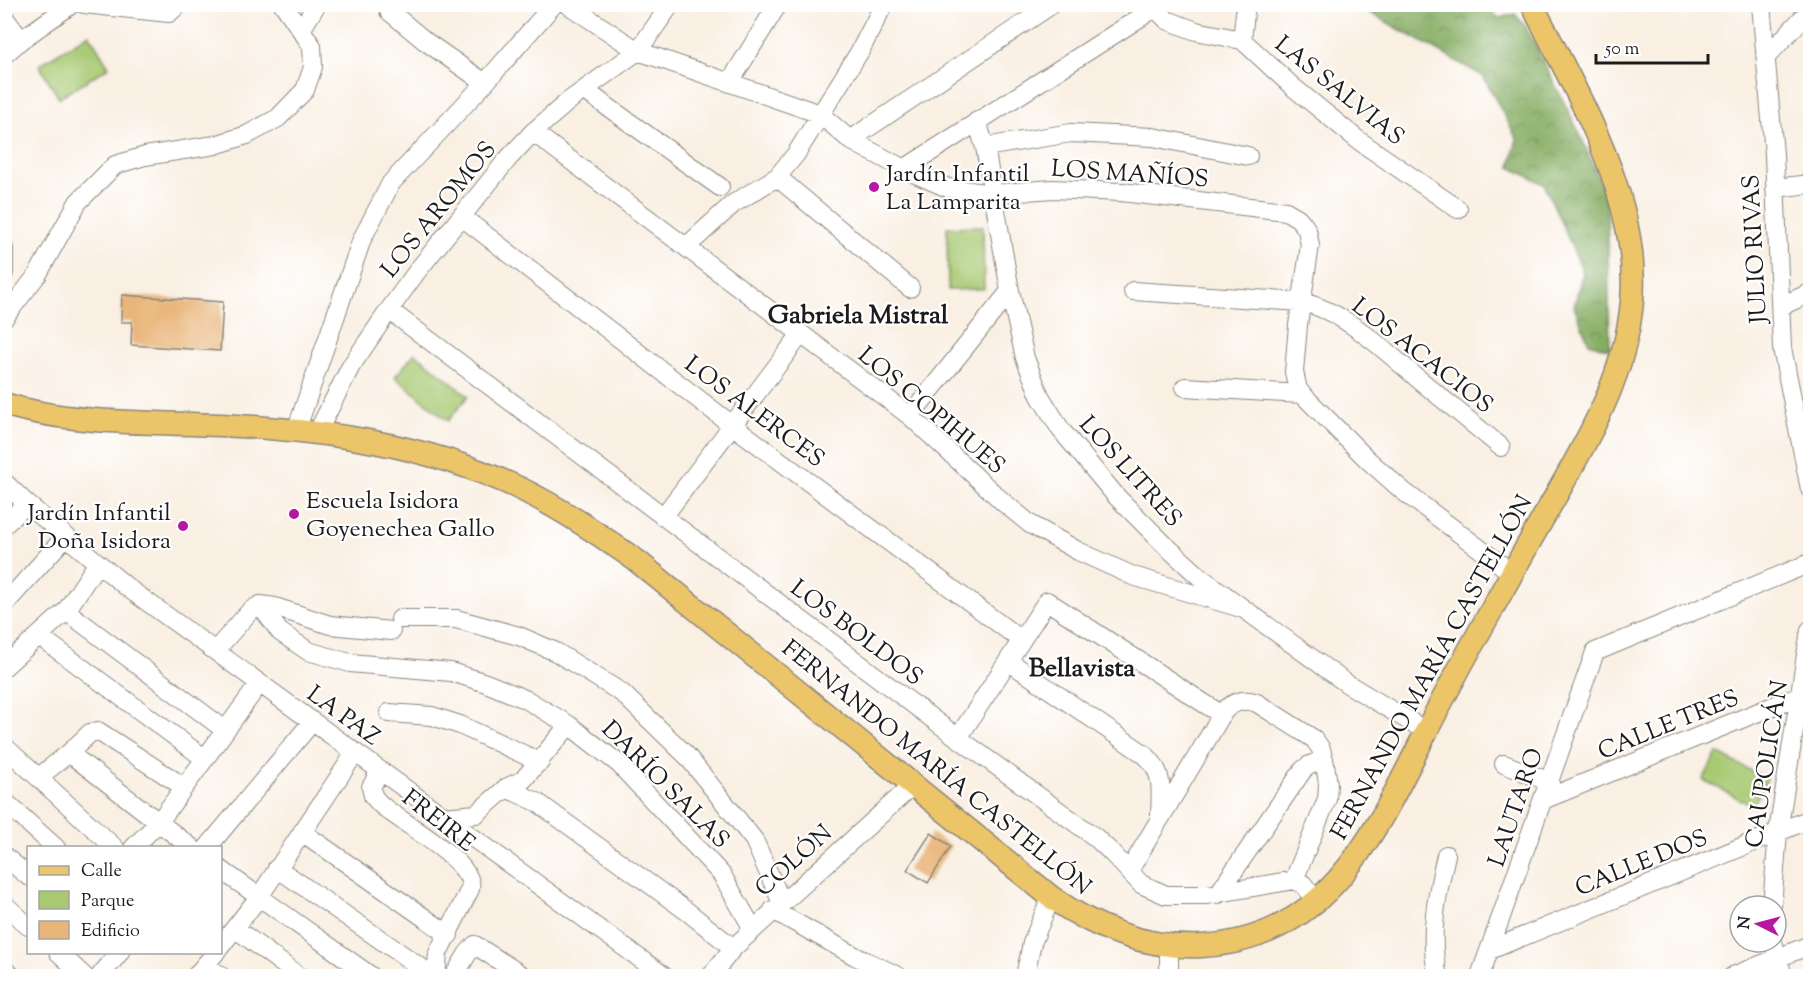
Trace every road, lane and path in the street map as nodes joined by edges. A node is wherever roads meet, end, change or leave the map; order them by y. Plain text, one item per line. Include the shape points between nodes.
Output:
1 (72, 4) edge
2 (84, 4) edge
3 (178, 4) edge
4 (283, 4) edge
5 (317, 4) edge
6 (554, 4) edge
7 (567, 4) edge
8 (671, 4) edge
9 (778, 4) edge
10 (884, 4) edge
11 (1246, 4) edge
12 (1532, 4) edge
13 (1761, 4) edge
14 (1155, 6) edge
15 (1048, 7) dead end
16 (1810, 10) edge
17 (389, 11) dead end
18 (4, 17) edge
19 (301, 30) junction
20 (21, 40) junction
21 (1242, 40) junction
22 (638, 51) junction
23 (4, 55) edge
24 (1767, 56) junction
25 (730, 82) junction
26 (485, 83) junction
27 (584, 90) junction
28 (820, 114) junction
29 (977, 121) junction
30 (533, 132) junction
31 (850, 140) junction
32 (984, 147) junction
33 (1248, 156) dead end
34 (904, 169) junction
35 (777, 177) junction
36 (1810, 184) edge
37 (720, 187) dead end
38 (1775, 188) junction
39 (992, 194) junction
40 (1458, 209) dead end
41 (462, 217) junction
42 (686, 247) junction
43 (4, 248) edge
44 (4, 273) edge
45 (910, 288) dead end
46 (1010, 291) junction
47 (1133, 291) dead end
48 (1810, 293) edge
49 (1302, 302) junction
50 (1781, 306) junction
51 (389, 310) junction
52 (4, 318) edge
53 (801, 334) junction
54 (1185, 387) dead end
55 (1301, 394) junction
56 (4, 404) edge
57 (910, 416) junction
58 (732, 425) junction
59 (307, 432) junction
60 (1501, 447) dead end
61 (4, 482) edge
62 (1810, 489) edge
63 (27, 504) junction
64 (663, 517) junction
65 (4, 525) edge
66 (65, 537) junction
67 (1810, 563) edge
68 (97, 564) junction
69 (1512, 573) junction
70 (260, 604) junction
71 (4, 605) edge
72 (1240, 608) junction
73 (66, 611) junction
74 (1810, 630) edge
75 (39, 636) junction
76 (1021, 640) junction
77 (216, 651) junction
78 (1008, 661) junction
79 (4, 667) edge
80 (259, 684) junction
81 (1806, 693) edge
82 (389, 713) dead end
83 (1222, 715) junction
84 (312, 722) junction
85 (569, 725) junction
86 (225, 730) junction
87 (1426, 731) junction
88 (958, 738) junction
89 (4, 746) edge
90 (69, 753) junction
91 (355, 753) junction
92 (204, 758) junction
93 (1324, 759) junction
94 (540, 762) junction
95 (1504, 764) dead end
96 (380, 771) junction
97 (39, 777) junction
98 (1550, 782) junction
99 (913, 785) junction
100 (184, 787) junction
101 (506, 788) junction
102 (1543, 800) junction
103 (4, 801) edge
104 (443, 817) junction
105 (1810, 819) edge
106 (1160, 821) junction
107 (159, 822) junction
108 (302, 832) junction
109 (1778, 832) junction
110 (54, 846) edge
111 (113, 846) edge
112 (135, 846) edge
113 (189, 846) edge
114 (209, 846) edge
115 (1446, 855) dead end
116 (4, 856) edge
117 (277, 868) junction
118 (222, 870) edge
119 (1129, 871) junction
120 (27, 875) edge
121 (1294, 880) junction
122 (1218, 894) junction
123 (1773, 894) edge
124 (259, 897) junction
125 (1051, 897) junction
126 (1317, 901) junction
127 (4, 904) edge
128 (778, 907) junction
129 (27, 925) edge
130 (236, 929) junction
131 (753, 929) junction
132 (449, 935) junction
133 (222, 945) edge
134 (1810, 945) edge
135 (1169, 946) junction
136 (733, 948) junction
137 (1788, 948) edge
138 (1490, 950) junction
139 (60, 954) edge
140 (117, 954) edge
141 (1768, 954) edge
142 (1775, 954) edge
143 (206, 965) edge
144 (4, 970) edge
145 (104, 975) edge
146 (12, 976) edge
147 (84, 976) edge
148 (221, 976) edge
149 (299, 976) edge
150 (371, 976) edge
151 (434, 976) edge
152 (454, 976) edge
153 (523, 976) edge
154 (664, 976) edge
155 (711, 976) edge
156 (898, 976) edge
157 (1025, 976) edge
158 (1170, 976) edge
159 (1438, 976) edge
160 (1480, 976) edge
161 (1733, 976) edge
162 (1783, 976) edge

1 - 20 street
2 - 3 street via 169,13
4 - 19 street
5 - 19 street
6 - 26 street
7 - 22 street, LOS MAÑÍOS
8 - 22 street, LOS AROMOS
9 - 25 street
10 - 28 street
11 - 21 street
12 - 69 main road, FERNANDO MARÍA CASTELLÓN via 1612,171 1627,230 1632,298 1621,361 1605,403
13 - 24 street, JULIO RIVAS
14 - 21 street, LAS SALVIAS via 1167,20
14 - 29 street
15 - 31 street
16 - 24 street
17 - 26 street
18 - 20 street
19 - 52 street via 312,46 313,67 305,90 278,118 247,135 215,145 153,154 115,165 78,202 38,274
20 - 23 street
21 - 40 street, LAS SALVIAS via 1358,140
22 - 25 street, LOS MAÑÍOS
22 - 27 street, LOS AROMOS
24 - 38 street, JULIO RIVAS
25 - 28 street, LOS MAÑÍOS
26 - 59 street via 391,183 362,239
27 - 30 street, LOS AROMOS
27 - 37 street
28 - 31 street, LOS MAÑÍOS
28 - 35 street
29 - 32 street, LOS LITRES
29 - 34 street
30 - 41 street, LOS AROMOS
30 - 42 street, LOS COPIHUES
31 - 34 street, LOS MAÑÍOS
32 - 33 street via 1071,133 1153,137
32 - 39 street, LOS LITRES
34 - 39 street, LOS MAÑÍOS via 948,188
35 - 42 street via 733,204
35 - 45 street
36 - 38 street
38 - 50 street, JULIO RIVAS
39 - 46 street, LOS LITRES
39 - 49 street, LOS MAÑÍOS via 1052,189 1121,192 1286,211 1303,224 1309,237
41 - 51 street, LOS AROMOS
41 - 58 street, LOS ALERCES
42 - 53 street, LOS COPIHUES
43 - 44 street
46 - 57 street
46 - 72 street, LOS LITRES via 1032,377 1062,430 1095,474 1157,537
47 - 49 street, LOS ACACIOS
48 - 50 street
49 - 55 street, LOS MAÑÍOS via 1294,372
49 - 60 street, LOS ACACIOS via 1328,311 1362,334
50 - 62 street, JULIO RIVAS via 1782,348
51 - 59 street, LOS AROMOS
51 - 64 street, LOS BOLDOS
53 - 57 street, LOS COPIHUES
53 - 58 street
54 - 55 street
55 - 69 street via 1403,490
56 - 59 main road, FERNANDO MARÍA CASTELLÓN via 91,418
57 - 72 street, LOS COPIHUES via 1030,524 1133,576
58 - 64 street
58 - 76 street, LOS ALERCES
59 - 99 main road, FERNANDO MARÍA CASTELLÓN via 378,441 439,458 543,500 656,576
61 - 63 street, LA PAZ
63 - 65 street
63 - 66 street, LA PAZ
64 - 88 street, LOS BOLDOS
66 - 68 street, LA PAZ
66 - 71 street
67 - 98 street, LAUTARO via 1594,652
68 - 73 street
68 - 77 street, LA PAZ
69 - 87 main road, FERNANDO MARÍA CASTELLÓN
70 - 77 street via 250,610
70 - 85 street, DARÍO SALAS via 280,632 308,651 350,663 451,672 527,699
70 - 128 street via 330,625 396,625 456,619 519,636 556,652 622,693 687,756 754,840
72 - 87 street, LOS LITRES via 1346,683
73 - 75 street
73 - 86 street
74 - 81 street, CAUPOLICÁN
75 - 79 street
75 - 92 street
76 - 78 street
76 - 83 street via 1047,601
77 - 80 street, LA PAZ
78 - 88 street
78 - 106 street via 1153,762 1159,772
80 - 84 street, LA PAZ
80 - 86 street
81 - 102 street, CALLE TRES
81 - 109 street, CAUPOLICÁN
82 - 94 street via 432,716 460,724
83 - 93 street via 1240,701 1257,703 1314,740
83 - 106 street
84 - 91 street, LA PAZ
84 - 114 street
85 - 94 street
85 - 131 street, DARÍO SALAS via 619,764 722,874
86 - 92 street
87 - 126 main road, FERNANDO MARÍA CASTELLÓN via 1358,856
88 - 119 street, LOS BOLDOS via 1095,837
89 - 97 street
90 - 97 street
90 - 100 street via 98,731
90 - 107 street
91 - 96 street, LA PAZ
91 - 108 street
92 - 100 street
93 - 121 street via 1327,799
93 - 122 street via 1304,770
94 - 101 street via 524,780
95 - 98 street
96 - 104 street, LA PAZ
96 - 132 street, FREIRE via 371,787 378,803 436,843 470,876 470,889
97 - 111 street
98 - 102 street, LAUTARO
99 - 125 main road, FERNANDO MARÍA CASTELLÓN
99 - 128 street, COLÓN
100 - 107 street
101 - 104 street via 476,814
101 - 136 street via 537,802
102 - 138 street, LAUTARO
103 - 110 street
104 - 154 street, LA PAZ
105 - 109 street, CALLE DOS
106 - 119 street
107 - 112 street
107 - 113 street
108 - 117 street
108 - 132 street
109 - 123 street, CAUPOLICÁN
109 - 138 street, CALLE DOS
115 - 159 street via 1438,889 1434,938
116 - 120 street
117 - 124 street
117 - 151 street
118 - 124 street
119 - 122 street, LOS BOLDOS via 1141,884 1166,895
121 - 122 street, LOS BOLDOS
121 - 126 street via 1303,884
124 - 130 street
124 - 150 street
125 - 135 main road, FERNANDO MARÍA CASTELLÓN via 1104,928 1138,941
125 - 157 street via 1032,943
126 - 135 main road, FERNANDO MARÍA CASTELLÓN via 1255,936 1222,944
127 - 129 street
128 - 131 street, COLÓN
128 - 156 street via 844,950
130 - 133 street
130 - 149 street
131 - 136 street, COLÓN
132 - 151 street, FREIRE via 438,953
134 - 137 street
135 - 158 street
136 - 155 street, COLÓN
138 - 160 street, LAUTARO
139 - 147 street
140 - 145 street
141 - 161 street
142 - 162 street
143 - 148 street
144 - 146 street
152 - 153 street via 475,945

